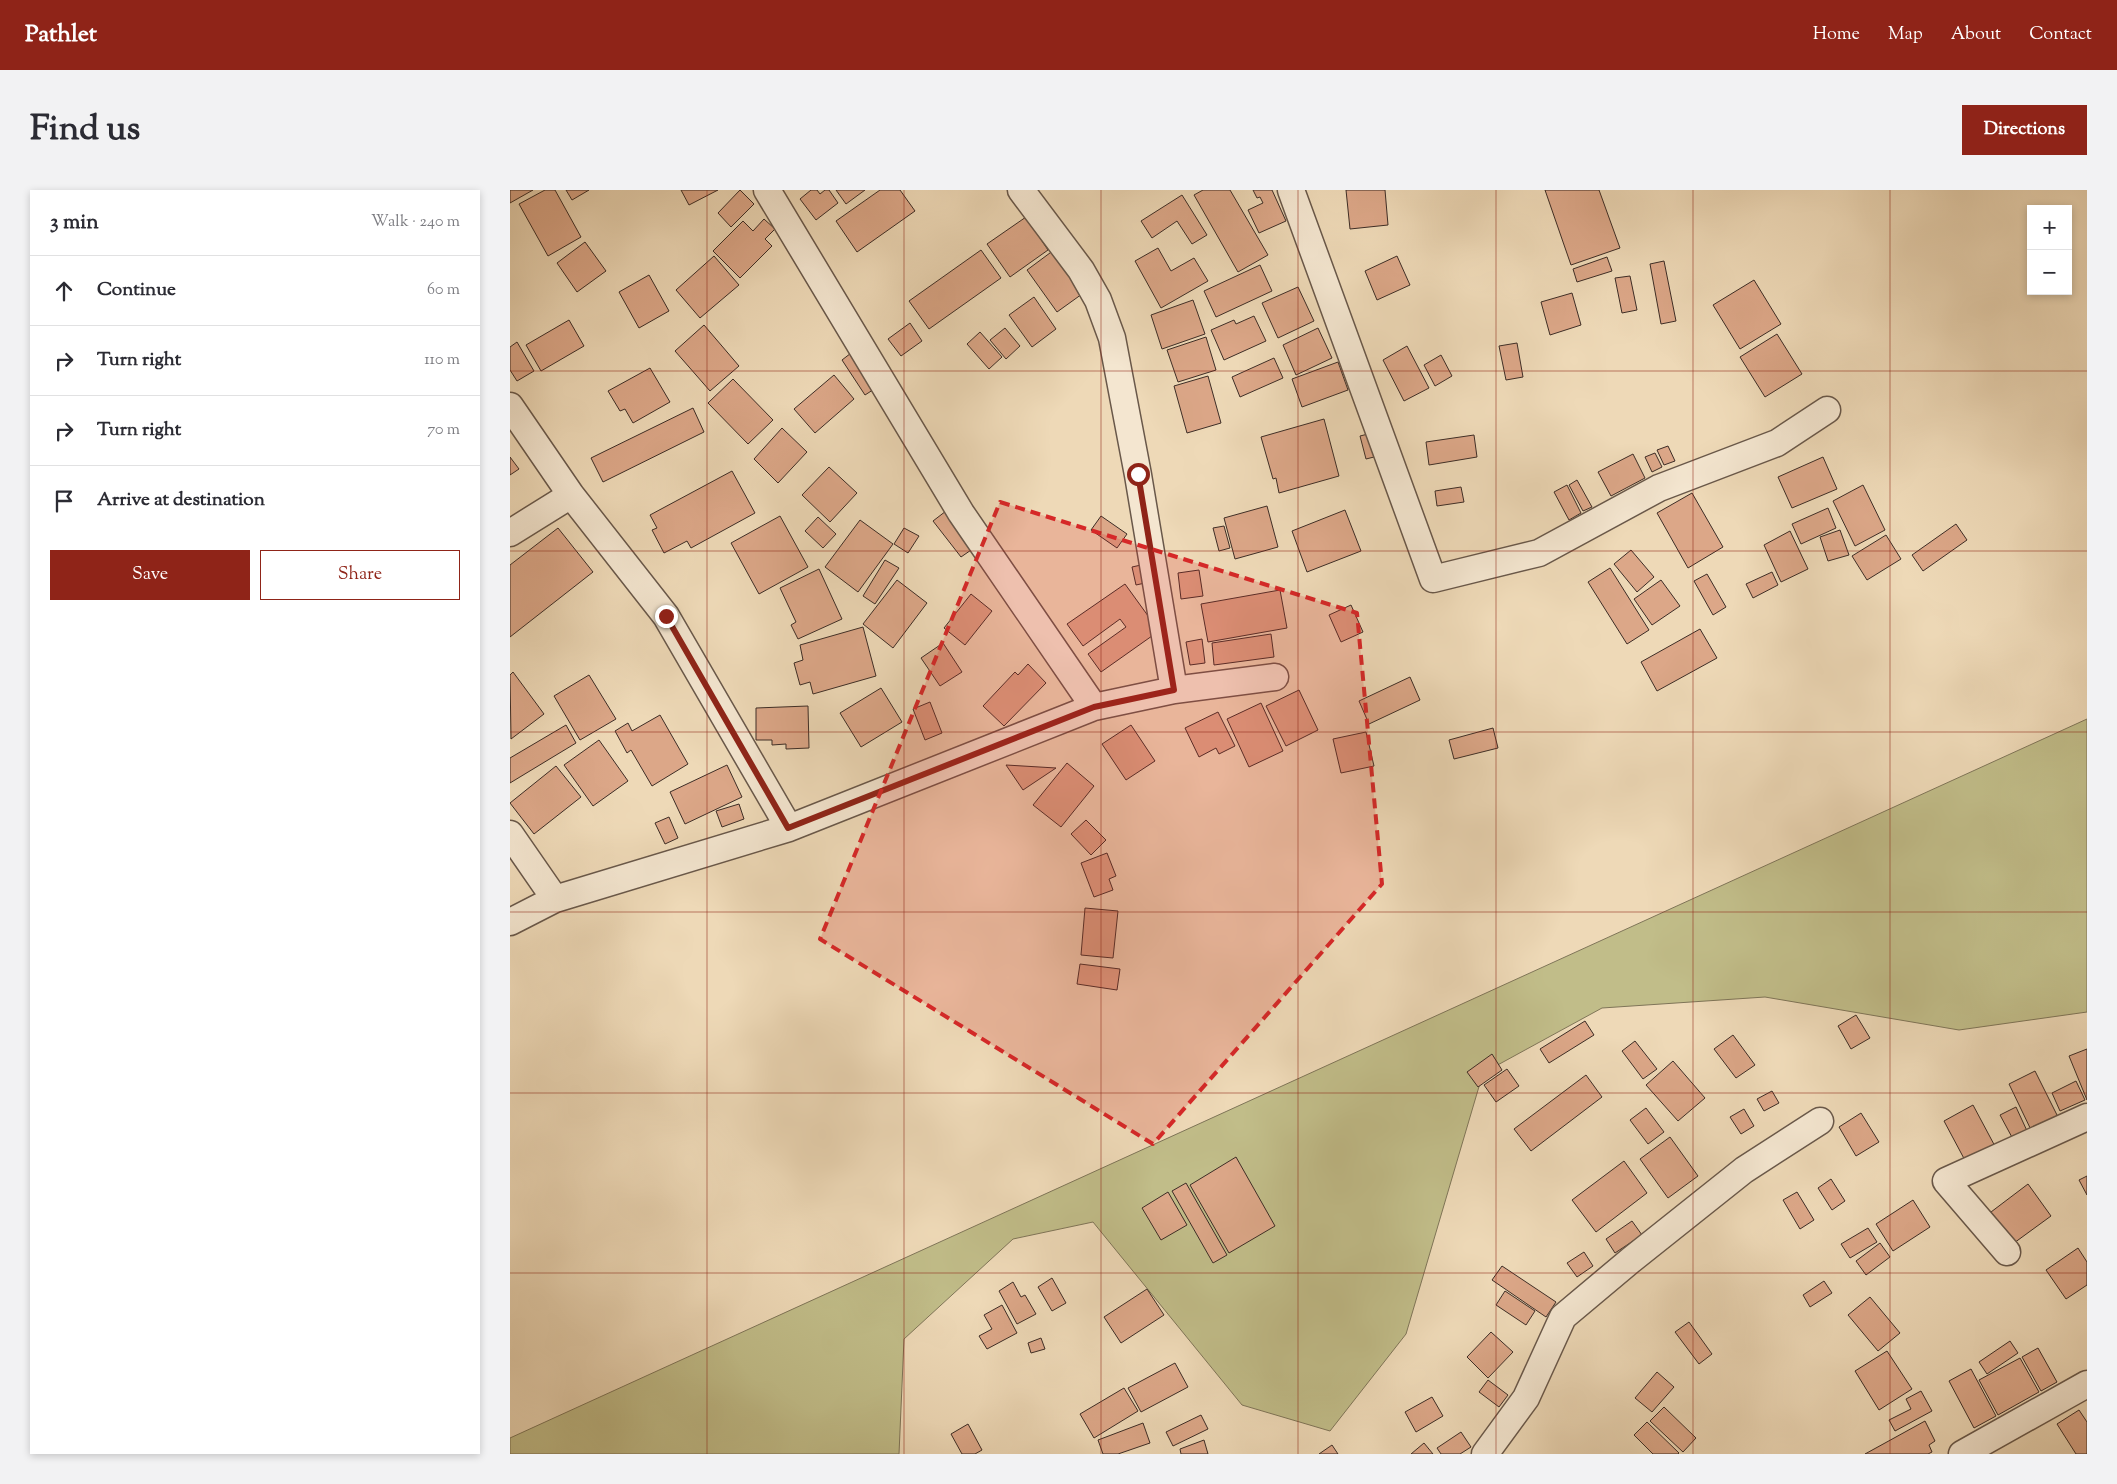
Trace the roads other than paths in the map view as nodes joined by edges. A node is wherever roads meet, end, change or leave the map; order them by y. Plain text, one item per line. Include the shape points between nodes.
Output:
1 (767, 190) edge
2 (1020, 190) edge
3 (1291, 190) edge
4 (510, 406) edge
5 (1827, 410) dead end
6 (571, 495) junction
7 (510, 533) edge
8 (1275, 677) dead end
9 (1174, 690) junction
10 (1094, 707) junction
11 (788, 828) junction
12 (510, 834) edge
13 (555, 900) junction
14 (510, 922) edge
15 (2087, 1116) edge
16 (1820, 1121) dead end
17 (2007, 1252) dead end
18 (2087, 1384) edge
19 (1485, 1454) edge
20 (1962, 1454) edge

1 - 10 street via 961,513
2 - 9 street via 1081,270 1098,300 1112,338
3 - 5 street via 1433,580 1540,553 1659,488 1777,443
4 - 6 street
6 - 7 street
6 - 11 street via 666,616
8 - 9 street
9 - 10 street
10 - 11 street
11 - 13 street
12 - 13 street
13 - 14 street
15 - 17 street via 1946,1181
16 - 19 street via 1744,1170 1563,1317 1526,1398
18 - 20 street

